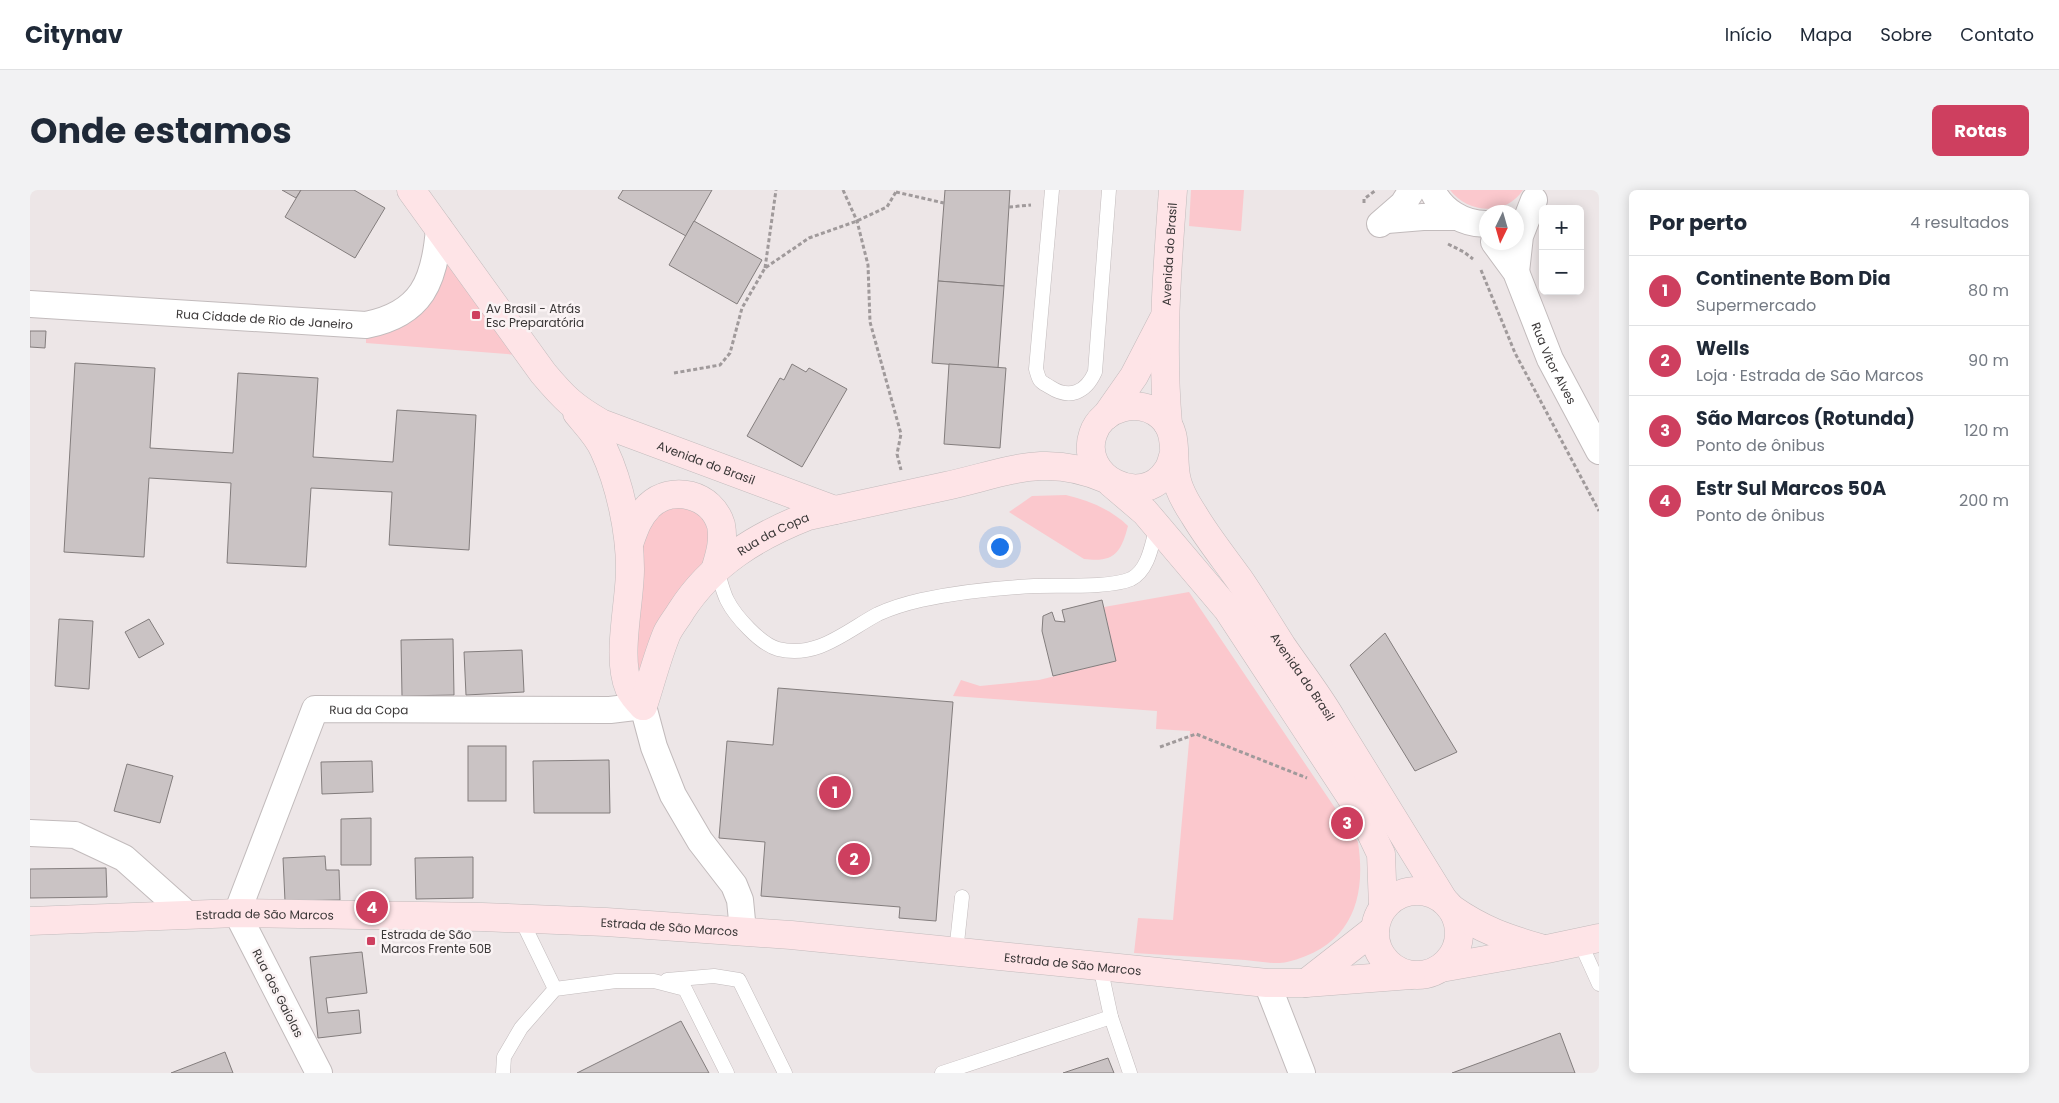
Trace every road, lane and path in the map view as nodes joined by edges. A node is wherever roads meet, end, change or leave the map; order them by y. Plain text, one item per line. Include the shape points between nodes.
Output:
1 (411, 190) edge
2 (776, 190) edge
3 (843, 190) edge
4 (1052, 190) edge
5 (1109, 190) edge
6 (1173, 190) edge
7 (1377, 190) edge
8 (1412, 190) edge
9 (1432, 190) edge
10 (896, 191) edge
11 (944, 202) dead end
12 (1530, 202) edge
13 (857, 221) junction
14 (1380, 224) junction
15 (1475, 224) edge
16 (439, 228) junction
17 (1442, 242) dead end
18 (1500, 250) edge
19 (1475, 262) dead end
20 (1478, 266) dead end
21 (765, 268) junction
22 (1516, 272) junction
23 (30, 304) edge
24 (1164, 319) junction
25 (674, 373) dead end
26 (564, 398) junction
27 (1105, 417) junction
28 (1168, 424) junction
29 (1597, 444) edge
30 (1174, 453) junction
31 (1108, 480) junction
32 (907, 494) junction
33 (835, 510) junction
34 (1599, 511) edge
35 (1157, 526) junction
36 (629, 544) junction
37 (716, 568) junction
38 (643, 706) junction
39 (1160, 746) dead end
40 (1308, 778) dead end
41 (30, 833) edge
42 (962, 897) dead end
43 (1448, 904) junction
44 (237, 913) junction
45 (188, 915) junction
46 (1379, 918) junction
47 (521, 919) junction
48 (30, 921) edge
49 (743, 931) junction
50 (1590, 940) edge
51 (1547, 949) junction
52 (956, 952) junction
53 (1100, 966) junction
54 (1441, 968) junction
55 (1411, 975) junction
56 (654, 981) junction
57 (1268, 983) junction
58 (1306, 983) junction
59 (1599, 984) edge
60 (555, 989) junction
61 (1111, 1017) junction
62 (320, 1073) edge
63 (503, 1073) edge
64 (727, 1073) edge
65 (785, 1073) edge
66 (942, 1073) edge
67 (1130, 1073) edge
68 (1302, 1073) edge

1 - 16 street, Avenida do Brasil
2 - 21 path
3 - 13 path
4 - 5 lane via 1036,368 1040,381 1059,393 1069,394 1086,386 1095,372
6 - 24 street, Avenida do Brasil
7 - 14 path via 1363,204 1364,210
8 - 14 street via 1403,204
9 - 15 street via 1445,208
10 - 11 path
10 - 13 path via 887,207
12 - 22 street, Rua Vitor Alves via 1520,236
13 - 21 path via 809,238
13 - 32 path via 868,265 870,322 901,434 897,454
14 - 15 street via 1423,217
16 - 23 street, Rua Cidade de Rio de Janeiro via 436,258 424,288 400,314 383,322 366,325
16 - 26 street, Avenida do Brasil
17 - 19 path via 1464,252
18 - 22 street, Rua Vitor Alves
20 - 34 path via 1515,353
21 - 25 path via 742,308 730,353 720,365
22 - 29 street, Rua Vitor Alves via 1550,359
24 - 27 street via 1134,376
24 - 28 street, Avenida do Brasil
26 - 33 street, Avenida do Brasil via 601,423
26 - 36 street, Rua da Copa via 604,449 616,484
27 - 28 street via 1128,406 1144,407
27 - 31 street via 1093,435 1091,449 1097,470
28 - 30 street via 1173,435
30 - 31 street via 1167,472 1142,488 1126,489
30 - 43 street, Avenida do Brasil via 1180,490 1194,516 1333,720
31 - 32 street via 1068,466 1026,466
31 - 35 street
32 - 33 street
33 - 37 street, Rua da Copa via 786,525
35 - 37 lane via 1148,558 1131,579 1103,584 972,591 920,600 880,613 829,644 814,649 793,651 762,641 727,600
35 - 46 street via 1228,610 1362,814 1382,854
36 - 37 street, Rua da Copa via 640,517 650,506 661,498 679,494 693,496 713,510 721,526 722,544
36 - 38 street, Rua da Copa via 625,666 629,688
37 - 38 street, Rua da Copa via 694,591 668,632
38 - 44 street, Rua da Copa via 610,710 315,709
38 - 49 street, Rua da Copa via 654,747 674,795 700,841 734,885 740,900
39 - 40 path via 1196,734
41 - 45 street via 75,835 124,858
42 - 52 lane
43 - 46 street via 1432,893 1412,891 1393,898
43 - 51 street via 1468,920 1499,936
43 - 54 street via 1458,921 1460,934 1451,959
44 - 45 street, Estrada de São Marcos
44 - 47 street, Estrada de São Marcos
44 - 62 street, Rua dos Gaiolas
45 - 48 street, Estrada de São Marcos
46 - 55 street via 1378,950 1392,967
46 - 58 street
47 - 49 street, Estrada de São Marcos
47 - 60 lane
49 - 52 street, Estrada de São Marcos
50 - 51 street
50 - 59 lane
51 - 54 street
52 - 53 street, Estrada de São Marcos
53 - 57 street, Estrada de São Marcos
53 - 61 lane
54 - 55 street via 1432,973
55 - 58 street, Estrada de São Marcos
56 - 60 lane via 616,981
56 - 64 lane via 685,989
56 - 65 lane via 714,976 739,980
57 - 58 street, Estrada de São Marcos
57 - 68 street
60 - 63 lane via 521,1028 504,1057
61 - 66 lane
61 - 67 lane

